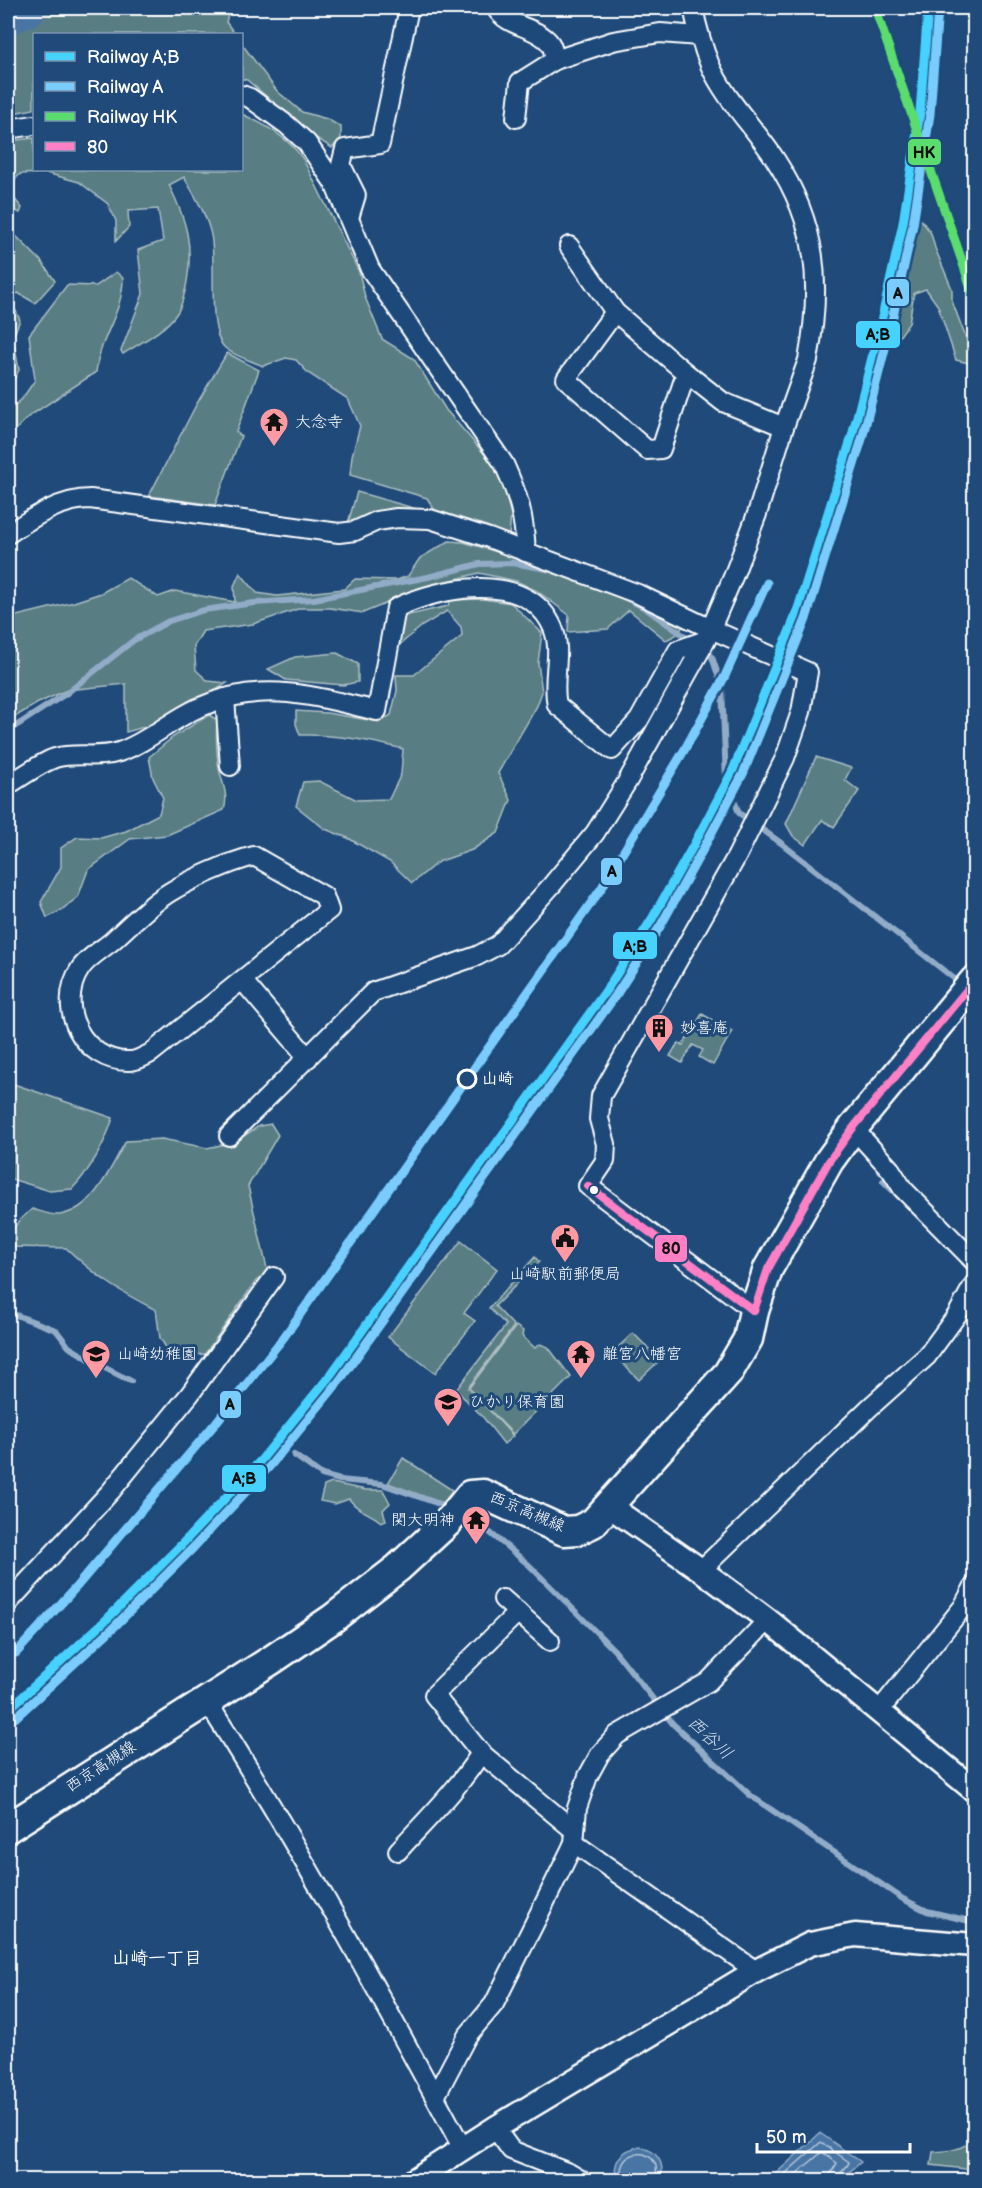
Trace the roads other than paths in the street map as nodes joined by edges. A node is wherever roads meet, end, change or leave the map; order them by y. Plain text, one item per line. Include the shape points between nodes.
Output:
1 (409, 8) edge
2 (496, 8) edge
3 (693, 8) edge
4 (699, 36) junction
5 (555, 60) junction
6 (243, 95) edge
7 (516, 118) dead end
8 (33, 125) edge
9 (8, 129) edge
10 (349, 218) junction
11 (569, 246) dead end
12 (615, 312) junction
13 (686, 373) junction
14 (784, 427) junction
15 (8, 534) edge
16 (525, 552) junction
17 (708, 635) junction
18 (225, 698) junction
19 (230, 766) dead end
20 (8, 785) edge
21 (243, 981) junction
22 (975, 981) edge
23 (308, 1058) junction
24 (853, 1128) junction
25 (229, 1136) dead end
26 (975, 1261) edge
27 (274, 1277) dead end
28 (975, 1284) edge
29 (754, 1311) junction
30 (609, 1506) junction
31 (701, 1570) junction
32 (975, 1586) edge
33 (503, 1599) dead end
34 (8, 1603) edge
35 (518, 1612) junction
36 (768, 1620) junction
37 (550, 1641) dead end
38 (206, 1700) junction
39 (879, 1711) junction
40 (481, 1753) junction
41 (975, 1790) edge
42 (8, 1828) edge
43 (574, 1837) junction
44 (398, 1851) dead end
45 (975, 1945) edge
46 (756, 1971) junction
47 (435, 2097) junction
48 (495, 2128) junction
49 (463, 2149) junction
50 (414, 2181) edge
51 (581, 2181) edge

1 - 10 street via 380,144 345,149 342,165 356,195
2 - 5 street via 500,15 550,43
3 - 4 street
4 - 5 street via 641,36
4 - 14 street via 711,67 795,193 815,262 817,289 808,360
5 - 7 street via 520,82
6 - 10 street via 307,142 334,183
8 - 9 street
10 - 16 street via 370,269 504,464 524,520
11 - 12 street
12 - 13 street
12 - 13 street via 566,379 647,450 661,449
13 - 14 street via 723,402
14 - 17 street via 756,514
15 - 16 street via 64,502 90,499 339,533 377,521 430,519
16 - 17 street via 638,594
17 - 18 street via 678,650 639,720 612,750 557,705 558,646 552,627 541,610 505,590 474,588 444,592 416,598 396,608 377,711 299,693 261,691
17 - 23 street via 595,833 498,945 373,992
17 - 29 street via 808,672 801,712 785,759 737,856 601,1096 599,1119 606,1144 605,1161 588,1186
18 - 19 street
18 - 20 street via 197,708 117,753 56,758
21 - 21 street via 329,910 324,896 254,856 169,892 89,960 80,968 71,990 71,1013 79,1034 93,1049 110,1058 131,1061 151,1053
21 - 23 street
22 - 24 main road, 西京高槻線
23 - 25 street
24 - 26 street via 903,1189
24 - 29 main road, 西京高槻線 via 829,1161 768,1269
27 - 34 street via 190,1394 111,1491
28 - 31 street via 927,1356
29 - 30 main road, 西京高槻線 via 748,1339 728,1373
30 - 31 street
30 - 38 main road, 西京高槻線 via 592,1523 564,1531 483,1494 470,1495 448,1522 398,1568 332,1619
31 - 36 street
32 - 39 street via 963,1607
33 - 35 street
35 - 37 street
35 - 40 street via 434,1695
36 - 39 street
36 - 43 street via 708,1682 617,1735 600,1754 577,1808
38 - 42 main road, 西京高槻線
38 - 47 street via 341,1925
39 - 41 street
40 - 43 street
40 - 44 street via 468,1774 419,1816
43 - 46 street
43 - 47 street via 494,2004 467,2036
45 - 46 street via 855,1935 810,1944
46 - 48 street
47 - 49 street
48 - 49 street
48 - 51 street via 511,2150 569,2172
49 - 50 street

